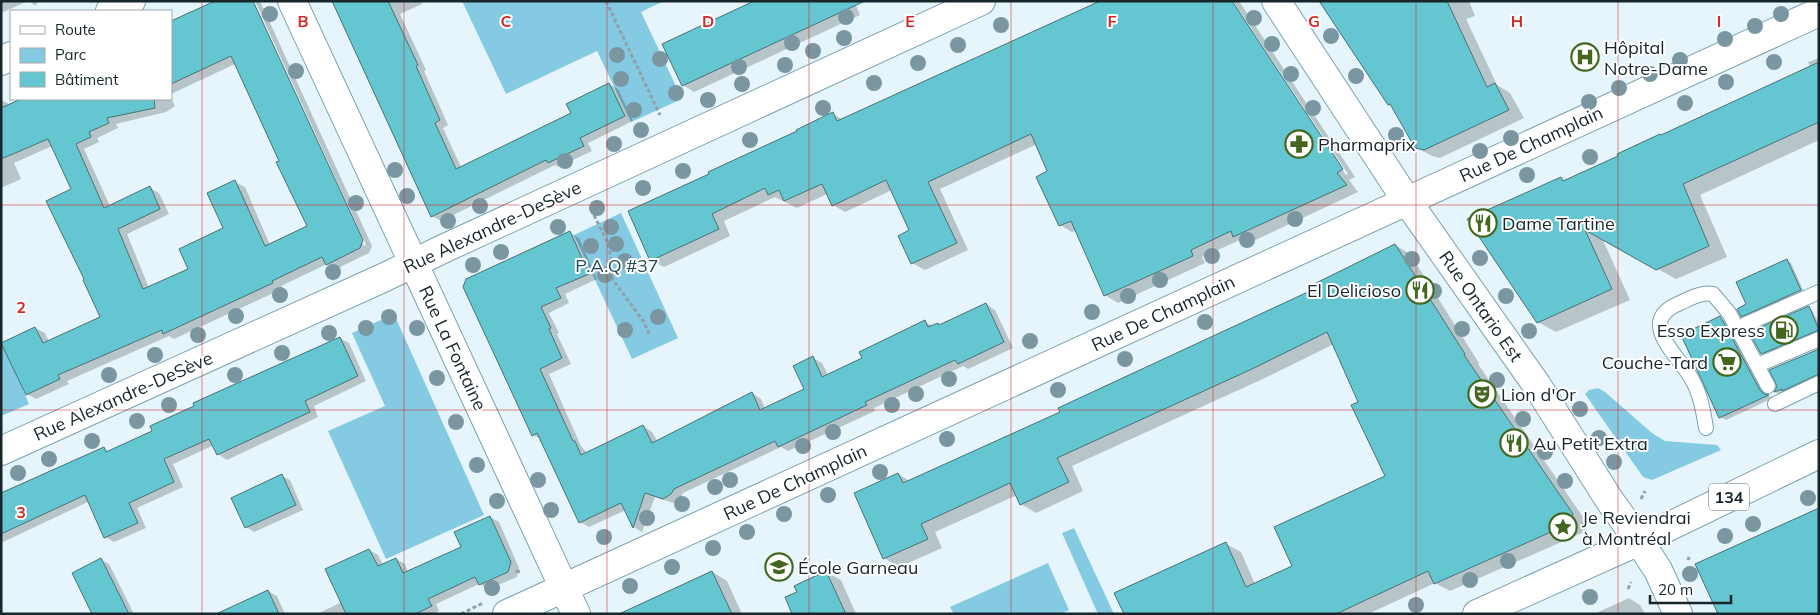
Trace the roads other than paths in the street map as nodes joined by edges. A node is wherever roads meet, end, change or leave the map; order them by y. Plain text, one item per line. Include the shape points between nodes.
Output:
1 (132, 1) edge
2 (292, 1) edge
3 (981, 1) edge
4 (1276, 1) edge
5 (112, 10) edge
6 (1819, 12) edge
7 (1407, 201) junction
8 (414, 263) junction
9 (1819, 292) edge
10 (1746, 324) dead end
11 (1819, 338) edge
12 (1760, 364) dead end
13 (1819, 383) edge
14 (1768, 386) dead end
15 (1775, 404) dead end
16 (1706, 428) dead end
17 (1, 451) edge
18 (1819, 454) edge
19 (1639, 540) junction
20 (564, 589) junction
21 (507, 614) edge
22 (576, 614) edge
23 (1477, 614) edge
24 (1678, 614) edge

1 - 5 street
2 - 8 street, Rue La Fontaine
3 - 8 street, Rue Alexandre-DeSève
4 - 7 street, Rue Ontario Est
6 - 7 street, Rue De Champlain
7 - 19 street, Rue Ontario Est via 1536,384 1610,501
7 - 20 street, Rue De Champlain
8 - 17 street, Rue Alexandre-DeSève
8 - 20 street, Rue La Fontaine
9 - 10 lane
11 - 12 lane
13 - 15 lane
14 - 16 lane via 1728,314 1713,294 1704,293 1670,307 1659,324 1661,337 1691,377 1702,403
18 - 19 street, 134
19 - 23 street, 134
19 - 24 street, Rue Ontario Est via 1658,570
20 - 21 street, Rue De Champlain
20 - 22 street, Rue La Fontaine

